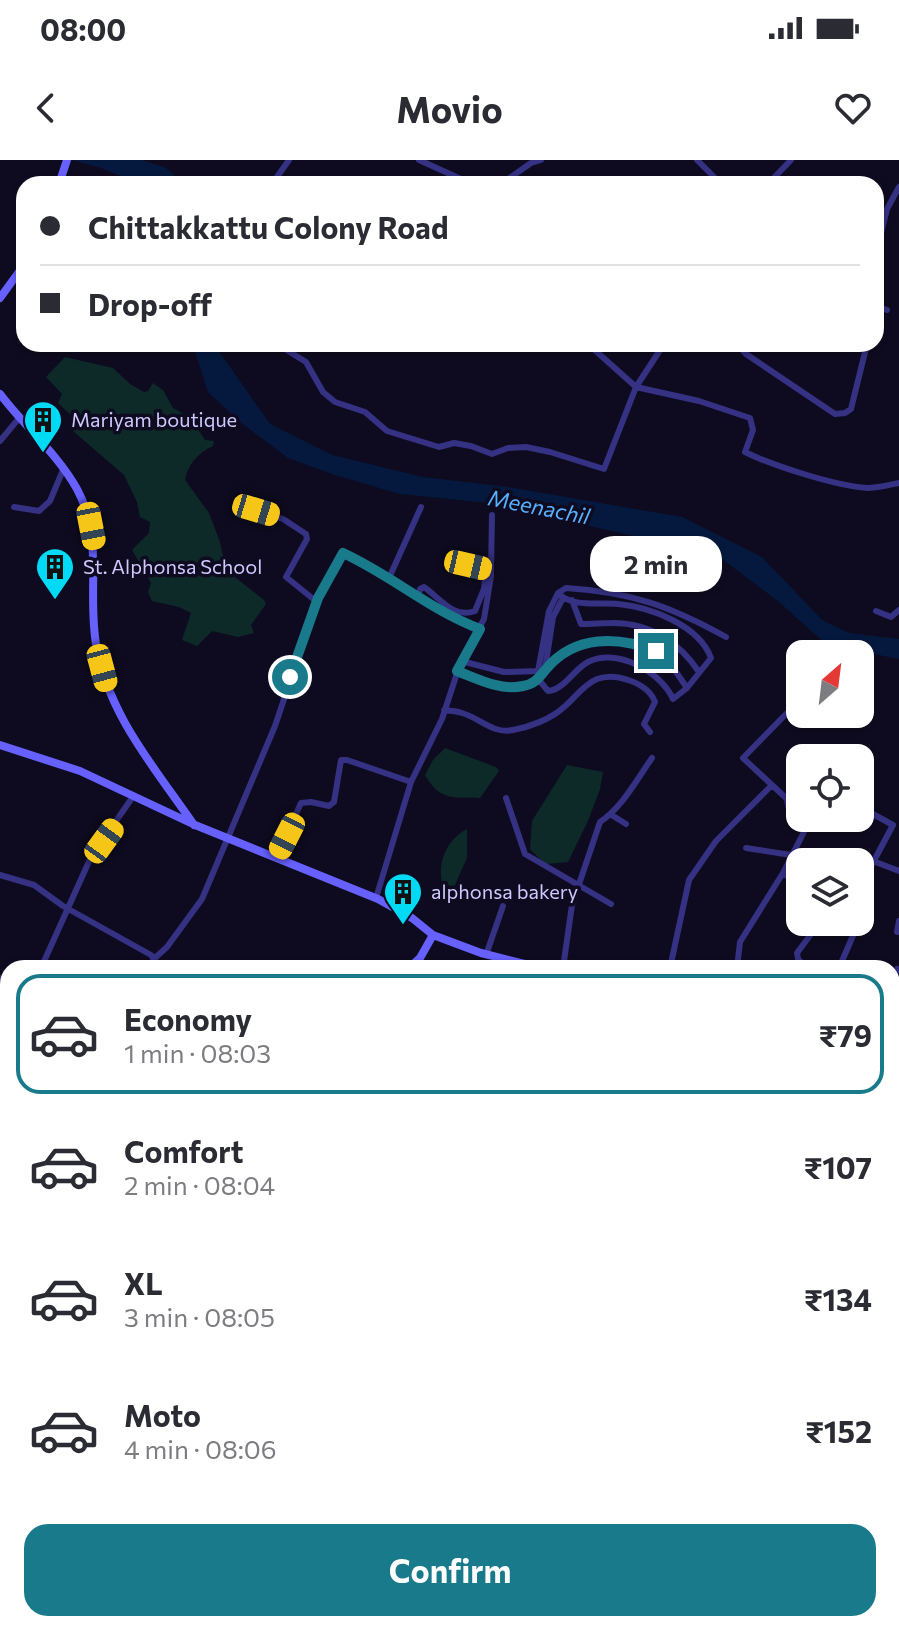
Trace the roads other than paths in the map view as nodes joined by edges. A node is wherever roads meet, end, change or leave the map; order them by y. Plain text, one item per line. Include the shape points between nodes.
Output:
1 (419, 160) edge
2 (541, 160) edge
3 (697, 160) edge
4 (791, 160) edge
5 (455, 176) edge
6 (512, 176) edge
7 (713, 176) edge
8 (776, 176) edge
9 (899, 187) edge
10 (884, 221) edge
11 (16, 276) edge
12 (0, 298) edge
13 (884, 309) edge
14 (887, 310) dead end
15 (290, 352) edge
16 (597, 352) edge
17 (659, 352) edge
18 (744, 352) edge
19 (865, 352) edge
20 (636, 387) junction
21 (0, 394) edge
22 (20, 417) junction
23 (0, 441) edge
24 (63, 470) junction
25 (899, 483) edge
26 (14, 507) dead end
27 (421, 507) dead end
28 (256, 510) dead end
29 (492, 515) dead end
30 (453, 559) dead end
31 (488, 569) junction
32 (389, 578) junction
33 (561, 595) junction
34 (418, 597) junction
35 (572, 600) junction
36 (317, 602) junction
37 (899, 610) edge
38 (876, 611) dead end
39 (480, 629) junction
40 (726, 637) dead end
41 (461, 661) junction
42 (545, 669) junction
43 (457, 671) junction
44 (699, 672) junction
45 (539, 680) junction
46 (687, 688) junction
47 (444, 710) junction
48 (786, 714) edge
49 (650, 732) dead end
50 (0, 745) edge
51 (652, 758) dead end
52 (411, 782) junction
53 (772, 785) junction
54 (132, 798) junction
55 (506, 798) dead end
56 (786, 798) edge
57 (610, 814) junction
58 (874, 815) edge
59 (626, 824) dead end
60 (195, 825) junction
61 (229, 837) junction
62 (746, 848) dead end
63 (786, 854) edge
64 (276, 857) junction
65 (874, 859) edge
66 (874, 861) edge
67 (786, 866) edge
68 (899, 871) edge
69 (783, 873) junction
70 (0, 875) edge
71 (786, 875) edge
72 (577, 885) junction
73 (376, 898) junction
74 (611, 904) dead end
75 (503, 906) dead end
76 (69, 909) junction
77 (899, 921) edge
78 (897, 932) edge
79 (433, 935) junction
80 (810, 936) edge
81 (853, 936) edge
82 (486, 955) junction
83 (155, 958) joint
84 (45, 960) edge
85 (418, 960) edge
86 (507, 960) edge
87 (564, 960) edge
88 (672, 960) edge
89 (738, 960) edge
90 (799, 960) edge
91 (842, 960) edge

1 - 5 street
2 - 6 street
3 - 7 street
4 - 8 street
9 - 10 street
11 - 12 main road
13 - 14 street
15 - 20 street via 306,362 335,402 365,412 387,431 439,447 454,443 492,454 526,447 604,469
16 - 20 street
17 - 20 street
18 - 19 street via 835,414 851,409
20 - 25 street via 750,418 753,430 745,452 760,459 868,488
21 - 22 main road
22 - 23 street
22 - 24 main road
24 - 26 street via 50,501 39,511
24 - 60 main road via 77,489 91,526 96,645 108,691 153,769
27 - 32 street
28 - 36 street via 306,534 286,577
29 - 31 street
30 - 31 street
31 - 34 street via 475,611 449,608 424,587
31 - 39 street
32 - 34 street
32 - 36 street via 343,553
33 - 35 street
33 - 40 street via 566,588 626,594
33 - 41 street via 549,611 538,671 504,672
33 - 42 street
34 - 39 street
35 - 44 street via 581,624 615,622 651,630 677,645
35 - 44 street via 641,607 682,626 711,655
36 - 61 street via 275,726
37 - 38 street via 891,617
39 - 41 street
41 - 43 street
42 - 45 street
42 - 46 street via 574,647 596,640 619,641 656,651
43 - 45 street via 505,687
43 - 47 street
44 - 46 street
45 - 46 street via 553,691 587,662 611,659 650,670 673,699
47 - 49 street via 463,713 495,731 514,730 562,709 594,680 616,678 641,685 653,697 644,724
47 - 52 street
48 - 53 street via 743,758
50 - 54 main road via 80,771
51 - 57 street
52 - 64 street via 341,760 334,802 301,803
52 - 73 street
53 - 56 street
53 - 88 street via 716,841 689,880
54 - 60 main road
54 - 76 street via 91,857
55 - 72 street via 525,854
57 - 59 street
57 - 72 street via 600,822
58 - 65 street via 893,825
60 - 61 main road
61 - 64 main road
61 - 83 street via 202,899
62 - 63 street
64 - 73 main road
66 - 68 street
67 - 69 street
69 - 71 street
69 - 89 street via 740,942
70 - 76 street via 34,885
72 - 74 street
72 - 87 street
73 - 79 main road
75 - 82 street
76 - 83 street
76 - 84 street
77 - 78 street
79 - 82 main road
79 - 85 main road
80 - 90 street via 797,953
81 - 91 street
82 - 86 main road

